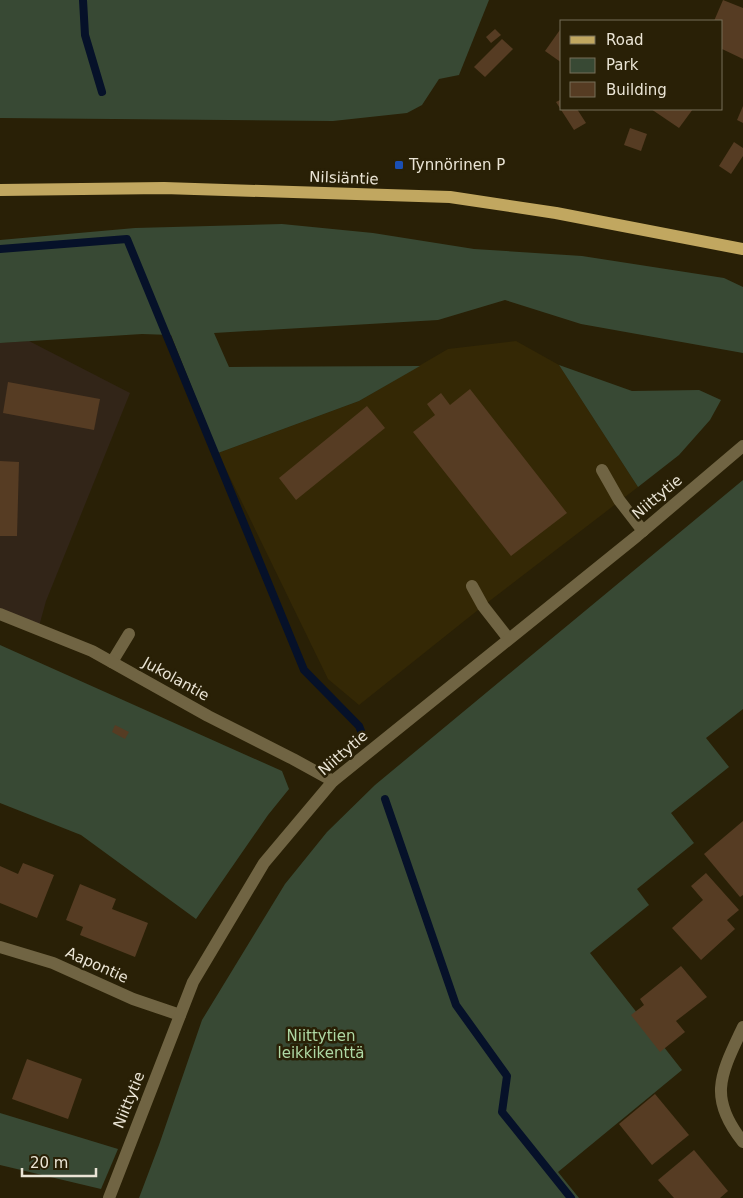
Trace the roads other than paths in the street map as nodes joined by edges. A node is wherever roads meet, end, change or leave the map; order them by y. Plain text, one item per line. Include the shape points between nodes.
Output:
1 (0, 190) edge
2 (743, 249) edge
3 (743, 446) edge
4 (602, 470) dead end
5 (643, 531) junction
6 (472, 586) dead end
7 (0, 614) edge
8 (129, 634) dead end
9 (508, 638) junction
10 (112, 662) junction
11 (333, 781) junction
12 (0, 947) edge
13 (180, 1015) junction
14 (743, 1027) edge
15 (743, 1142) edge
16 (109, 1198) edge

1 - 2 main road, Nilsiäntie via 164,188 450,198 556,213
3 - 5 street, Niittytie
4 - 5 street via 619,500
5 - 9 street, Niittytie
6 - 9 street
7 - 10 street, Jukolantie
8 - 10 street
9 - 11 street, Niittytie
10 - 11 street, Jukolantie
11 - 13 street, Niittytie via 264,862 193,982
12 - 13 street, Aapontie via 53,963 133,999
13 - 16 street, Niittytie
14 - 15 street via 720,1084 722,1107

